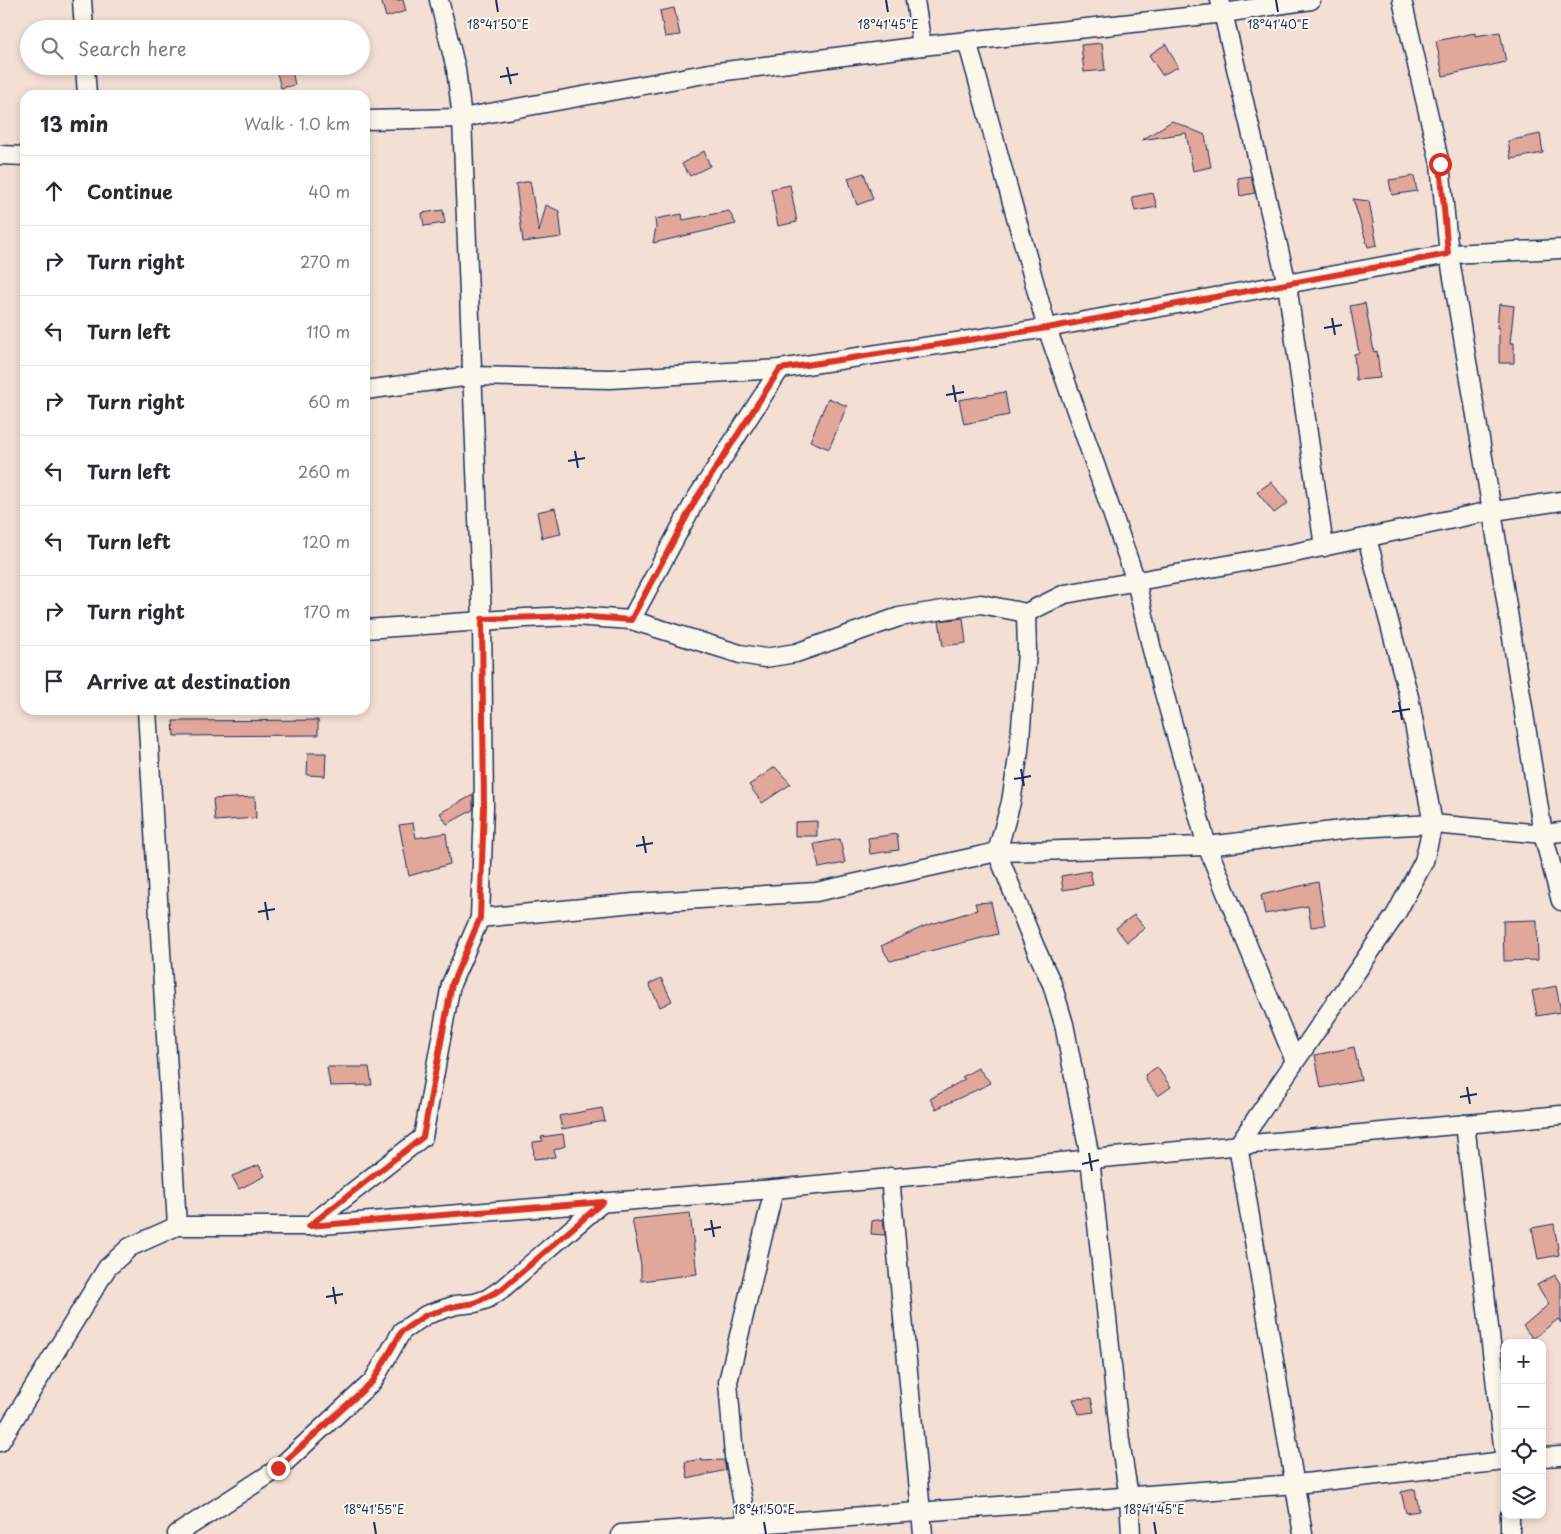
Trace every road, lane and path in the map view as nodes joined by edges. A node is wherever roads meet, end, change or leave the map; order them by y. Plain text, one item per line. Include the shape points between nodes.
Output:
1 (82, 0) edge
2 (439, 0) edge
3 (915, 0) edge
4 (1311, 0) edge
5 (1402, 0) edge
6 (1222, 7) edge
7 (83, 20) edge
8 (967, 41) junction
9 (922, 46) junction
10 (86, 75) edge
11 (87, 90) edge
12 (462, 118) junction
13 (370, 120) edge
14 (0, 154) edge
15 (20, 156) edge
16 (1561, 249) edge
17 (1448, 254) junction
18 (1287, 284) junction
19 (1047, 328) junction
20 (780, 369) junction
21 (471, 376) junction
22 (370, 389) edge
23 (1561, 501) edge
24 (1492, 511) junction
25 (1367, 538) junction
26 (1324, 547) junction
27 (1136, 580) junction
28 (1026, 613) junction
29 (482, 619) junction
30 (631, 620) junction
31 (370, 629) edge
32 (148, 715) edge
33 (1432, 824) junction
34 (1561, 832) edge
35 (1543, 834) junction
36 (1208, 846) junction
37 (997, 852) junction
38 (1561, 901) edge
39 (480, 918) junction
40 (1295, 1061) junction
41 (1561, 1115) edge
42 (1465, 1124) junction
43 (1238, 1145) junction
44 (1090, 1158) junction
45 (890, 1177) junction
46 (774, 1189) junction
47 (603, 1202) junction
48 (177, 1226) junction
49 (309, 1226) junction
50 (1501, 1429) edge
51 (0, 1442) edge
52 (1561, 1456) edge
53 (1546, 1457) edge
54 (1501, 1461) edge
55 (1296, 1484) junction
56 (1129, 1497) junction
57 (920, 1512) junction
58 (1510, 1519) edge
59 (748, 1530) edge
60 (177, 1534) edge
61 (621, 1534) edge
62 (922, 1534) edge
63 (1131, 1534) edge
64 (1303, 1534) edge
65 (1510, 1534) edge

1 - 7 street
2 - 12 street via 456,68
3 - 9 street
4 - 6 street
5 - 17 street via 1440,164
6 - 8 street
6 - 18 street
8 - 9 street
8 - 19 street
9 - 12 street via 710,73
10 - 11 street
12 - 13 street
12 - 21 street
14 - 15 street
16 - 17 street
17 - 18 street
17 - 24 street
18 - 19 street
18 - 26 street
19 - 20 street
19 - 27 street
20 - 21 street via 610,379
20 - 30 street via 696,499
21 - 22 street
21 - 29 street
23 - 24 street
24 - 25 street
24 - 35 street
25 - 26 street
25 - 33 street via 1409,697
26 - 27 street
27 - 28 street via 1065,594
27 - 36 street via 1152,650
28 - 30 street via 981,604 899,617 796,653 765,658 740,654
28 - 37 street via 1028,653 1020,751 1011,802
29 - 30 street via 574,616
29 - 31 street
29 - 39 street via 484,807
32 - 48 street
33 - 35 street
33 - 36 street via 1358,828
33 - 40 street via 1424,861 1396,914
34 - 35 street
35 - 38 street
36 - 37 street
36 - 40 street
37 - 39 street via 816,892 634,903
37 - 44 street via 1052,984 1064,1024
39 - 49 street via 452,984 423,1137
40 - 43 street
41 - 42 street
42 - 43 street
42 - 50 street
43 - 44 street
43 - 55 street
44 - 45 street
44 - 56 street via 1118,1431
45 - 46 street
45 - 57 street
46 - 47 street
46 - 59 street via 728,1382 734,1456
47 - 49 street
47 - 60 street via 495,1294 475,1303 426,1315 402,1331 373,1381 278,1468
48 - 49 street
48 - 51 street via 130,1247 106,1268
52 - 53 street
54 - 55 street
55 - 56 street
55 - 64 street
56 - 57 street
56 - 63 street
57 - 59 street
57 - 62 street
58 - 65 street
59 - 61 street

